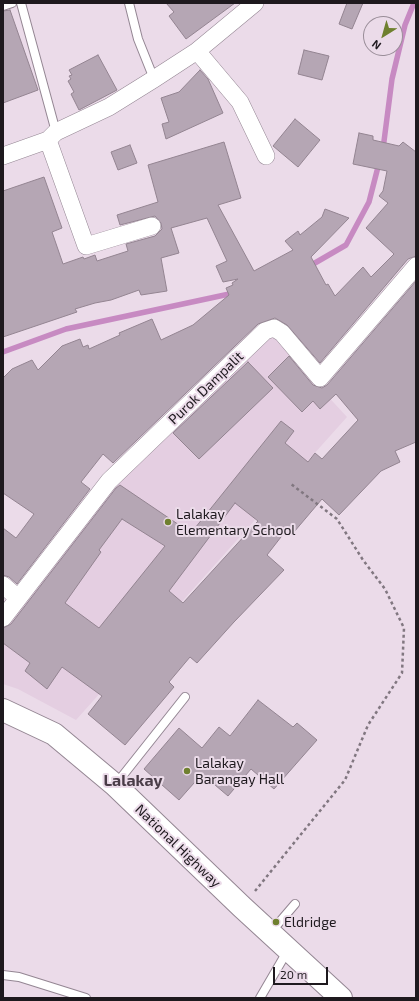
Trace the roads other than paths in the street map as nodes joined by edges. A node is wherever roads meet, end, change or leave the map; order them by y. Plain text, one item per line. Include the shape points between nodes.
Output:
1 (12, 3) edge
2 (21, 3) edge
3 (129, 3) edge
4 (255, 3) edge
5 (3, 6) edge
6 (197, 51) junction
7 (154, 79) junction
8 (52, 136) junction
9 (3, 156) edge
10 (266, 156) dead end
11 (152, 226) dead end
12 (416, 266) edge
13 (3, 585) edge
14 (18, 598) junction
15 (3, 618) edge
16 (185, 697) dead end
17 (3, 710) edge
18 (115, 785) junction
19 (295, 904) dead end
20 (270, 933) junction
21 (289, 949) junction
22 (3, 975) edge
23 (86, 998) edge
24 (260, 998) edge
25 (342, 998) edge

1 - 5 lane
2 - 8 lane
3 - 7 lane via 138,39
4 - 6 street
6 - 7 street
6 - 10 street via 240,102
7 - 8 street via 109,107
8 - 9 street
8 - 11 street via 86,246
12 - 14 street, Purok Dampalit via 320,378 282,333 274,328 265,331 109,481
13 - 14 street
14 - 15 street, Purok Dampalit
16 - 18 lane
17 - 18 main road, National Highway via 54,734
18 - 20 main road, National Highway
19 - 20 lane
20 - 21 main road, National Highway
21 - 24 lane
21 - 25 main road, National Highway
22 - 23 lane via 19,977

